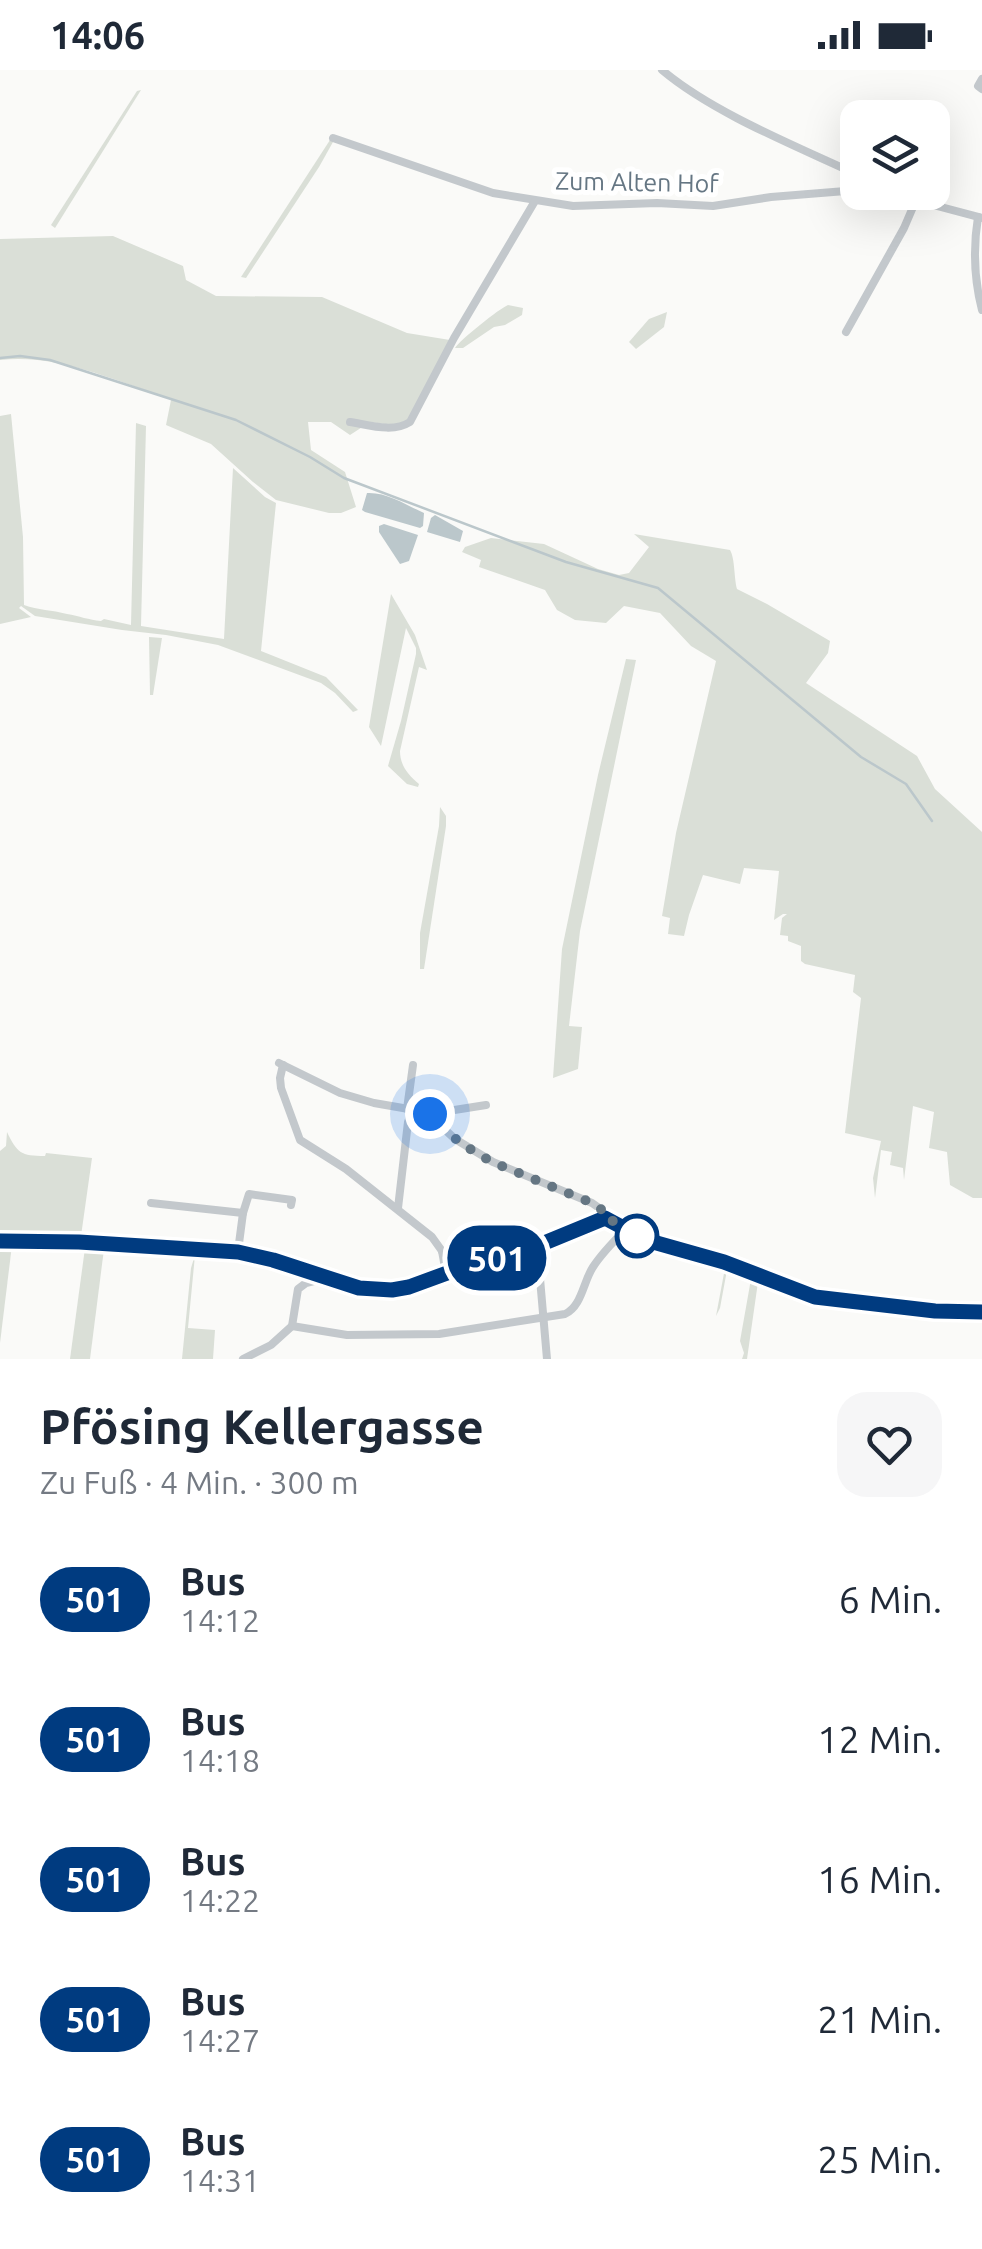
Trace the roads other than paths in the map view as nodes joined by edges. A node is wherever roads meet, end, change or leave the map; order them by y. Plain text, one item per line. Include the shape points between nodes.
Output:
1 (662, 70) edge
2 (974, 70) edge
3 (982, 76) edge
4 (982, 88) edge
5 (333, 138) dead end
6 (840, 166) edge
7 (840, 191) edge
8 (535, 200) junction
9 (912, 210) edge
10 (950, 210) edge
11 (980, 218) edge
12 (982, 310) edge
13 (846, 332) dead end
14 (350, 422) dead end
15 (412, 1064) dead end
16 (486, 1105) dead end
17 (410, 1110) junction
18 (430, 1114) junction
19 (151, 1202) dead end
20 (291, 1205) dead end
21 (398, 1208) junction
22 (243, 1213) junction
23 (605, 1218) junction
24 (625, 1230) junction
25 (0, 1241) edge
26 (534, 1248) junction
27 (442, 1250) junction
28 (238, 1252) junction
29 (470, 1264) junction
30 (446, 1273) junction
31 (321, 1276) junction
32 (982, 1312) edge
33 (544, 1316) junction
34 (292, 1326) junction
35 (243, 1359) edge
36 (547, 1359) edge

1 - 6 street
2 - 3 street
3 - 4 street
5 - 8 street, Zum Alten Hof via 493,193
7 - 8 street, Zum Alten Hof via 714,206
8 - 14 street, Zum Alten Hof via 408,425
9 - 13 street
10 - 11 street
11 - 12 street via 974,245
15 - 17 street
16 - 18 street
17 - 18 street
17 - 21 street
17 - 21 street via 340,1093 281,1064 280,1088 298,1138
18 - 23 street via 460,1143 592,1203
19 - 22 street
20 - 22 street via 292,1200 253,1193
21 - 27 street
22 - 28 street
23 - 24 street
23 - 26 street
24 - 32 street via 815,1297
24 - 33 street via 592,1269 573,1310
25 - 28 street
26 - 29 street
26 - 33 street
27 - 29 street
27 - 30 street
28 - 31 street
29 - 30 street
30 - 31 street via 392,1290
31 - 34 street via 298,1289
33 - 34 street via 439,1334 347,1335
33 - 36 street
34 - 35 street

